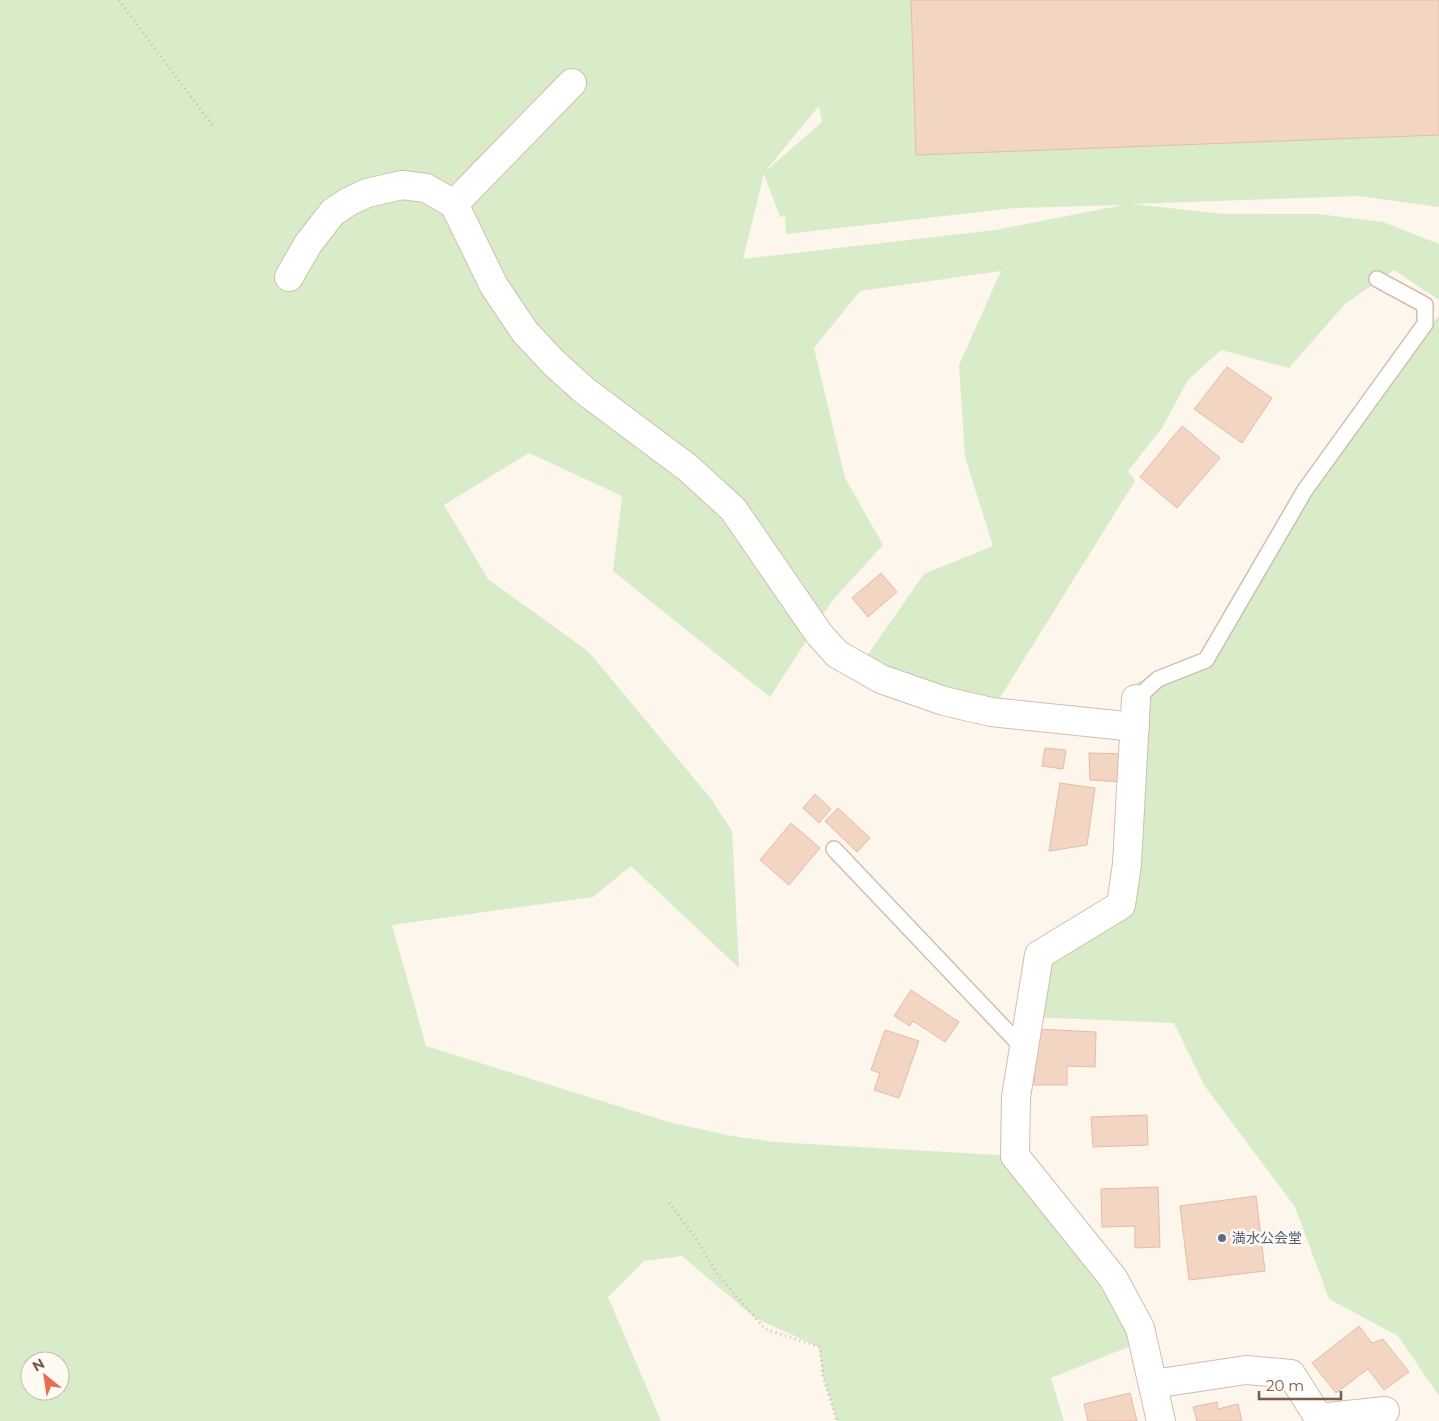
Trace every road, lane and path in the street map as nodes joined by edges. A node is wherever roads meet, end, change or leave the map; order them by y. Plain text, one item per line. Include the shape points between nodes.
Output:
1 (119, 0) edge
2 (572, 84) dead end
3 (213, 126) dead end
4 (454, 204) junction
5 (289, 277) dead end
6 (1377, 279) dead end
7 (1136, 699) joint
8 (1135, 727) junction
9 (834, 849) dead end
10 (1023, 1048) junction
11 (669, 1203) dead end
12 (1153, 1384) junction
13 (1385, 1411) dead end
14 (1320, 1420) edge
15 (837, 1421) edge
16 (1161, 1421) edge

1 - 3 path
2 - 4 street
4 - 5 street via 426,188 402,185 367,192 333,212 308,244
4 - 8 street via 494,286 525,332 585,391 688,468 733,509 819,634 837,654 881,679 944,701 991,712
6 - 7 lane via 1425,305 1426,324 1305,490 1206,660 1158,679
7 - 8 street
8 - 10 street via 1127,864 1121,905 1039,955
9 - 10 lane
10 - 12 street via 1016,1097 1015,1156 1113,1278 1140,1328
11 - 15 path via 718,1275 766,1329 820,1347 823,1376
12 - 14 street via 1246,1370 1291,1374
12 - 16 street
13 - 14 street

